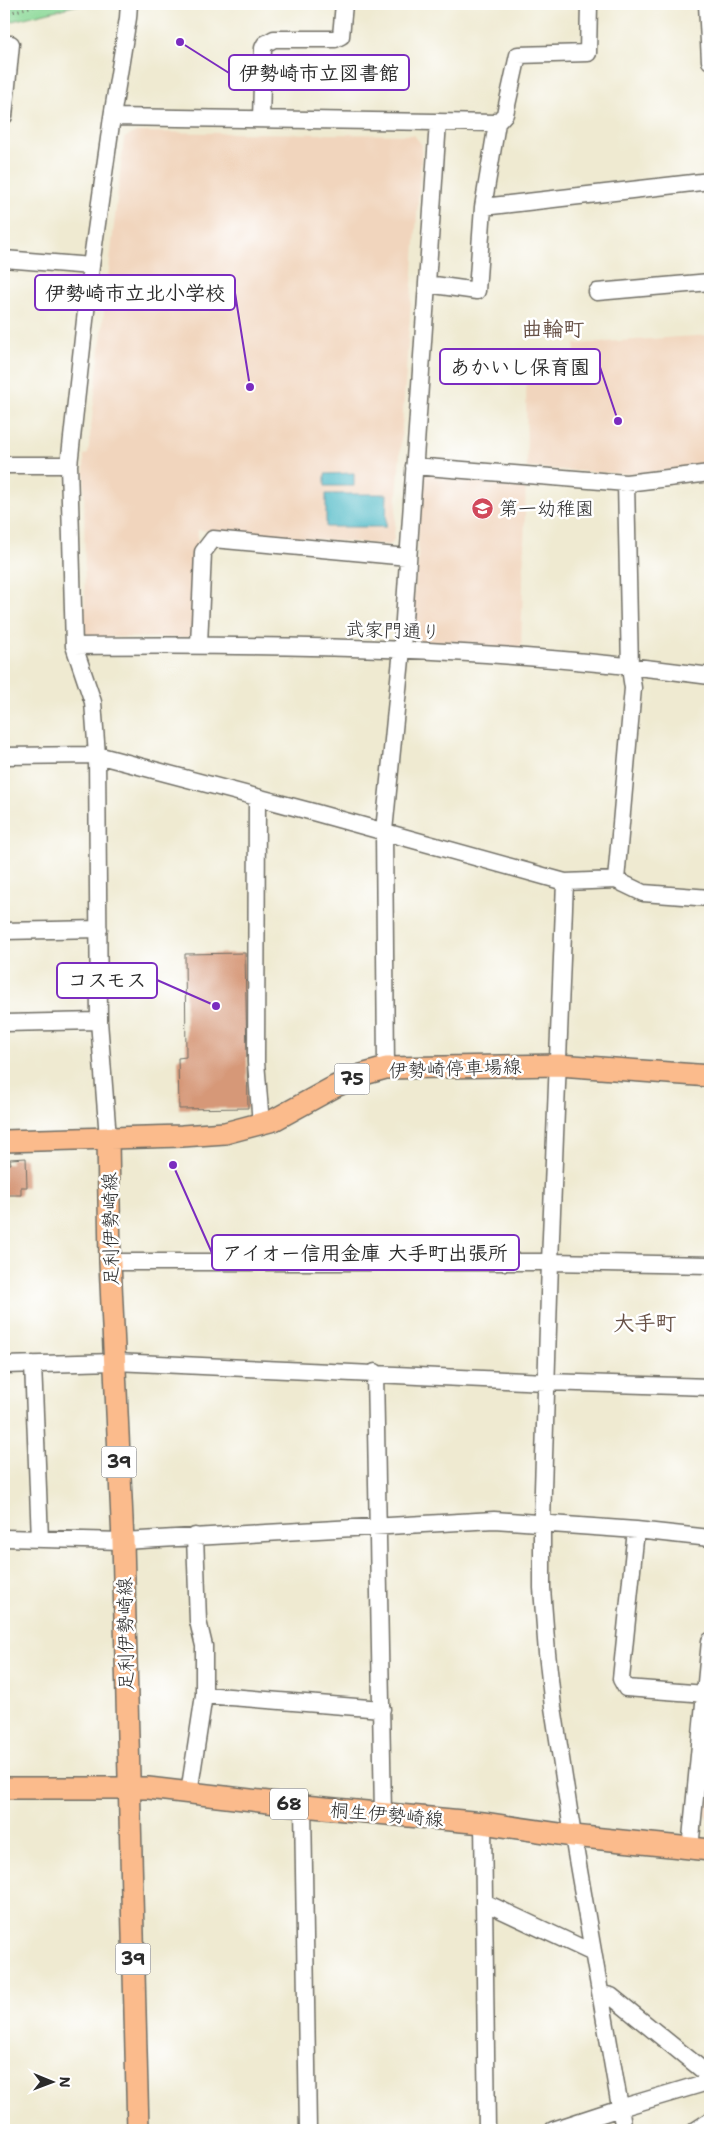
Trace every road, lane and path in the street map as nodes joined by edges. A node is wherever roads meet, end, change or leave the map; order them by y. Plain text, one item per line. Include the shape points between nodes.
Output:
1 (42, 4) edge
2 (129, 4) edge
3 (344, 4) edge
4 (589, 4) edge
5 (707, 4) edge
6 (4, 14) edge
7 (4, 46) edge
8 (710, 61) edge
9 (4, 116) edge
10 (112, 117) junction
11 (262, 119) junction
12 (438, 122) junction
13 (497, 123) junction
14 (710, 181) edge
15 (483, 207) junction
16 (4, 259) edge
17 (91, 266) junction
18 (710, 282) edge
19 (427, 284) junction
20 (597, 292) dead end
21 (69, 465) junction
22 (4, 466) edge
23 (414, 466) junction
24 (710, 473) edge
25 (626, 483) junction
26 (408, 557) junction
27 (199, 645) junction
28 (74, 646) junction
29 (402, 649) junction
30 (630, 668) junction
31 (710, 676) edge
32 (98, 755) junction
33 (4, 756) edge
34 (257, 798) junction
35 (384, 831) junction
36 (616, 880) junction
37 (565, 882) junction
38 (710, 898) edge
39 (99, 929) junction
40 (4, 931) edge
41 (100, 1021) junction
42 (4, 1022) edge
43 (559, 1065) junction
44 (386, 1068) junction
45 (710, 1076) edge
46 (261, 1124) junction
47 (108, 1138) junction
48 (4, 1141) edge
49 (110, 1262) junction
50 (550, 1262) junction
51 (710, 1265) edge
52 (114, 1362) junction
53 (33, 1364) junction
54 (4, 1365) edge
55 (375, 1372) junction
56 (546, 1382) junction
57 (710, 1387) edge
58 (542, 1522) junction
59 (378, 1527) junction
60 (636, 1530) junction
61 (195, 1536) junction
62 (4, 1538) edge
63 (710, 1538) edge
64 (40, 1539) junction
65 (123, 1541) junction
66 (710, 1640) edge
67 (706, 1694) junction
68 (204, 1696) junction
69 (382, 1709) junction
70 (128, 1787) junction
71 (4, 1788) edge
72 (189, 1793) junction
73 (303, 1806) junction
74 (383, 1814) junction
75 (483, 1823) junction
76 (573, 1836) junction
77 (700, 1850) edge
78 (484, 1902) junction
79 (593, 1953) junction
80 (602, 1994) junction
81 (710, 2076) edge
82 (620, 2108) junction
83 (710, 2121) edge
84 (138, 2130) edge
85 (308, 2130) edge
86 (487, 2130) edge
87 (552, 2130) edge
88 (624, 2130) edge
89 (696, 2130) edge

1 - 6 path
2 - 10 street
3 - 11 street via 341,36 335,39 274,39 265,44
4 - 13 street via 588,53 518,55 505,114
5 - 8 street
7 - 9 street via 11,44
10 - 11 street
10 - 17 street
11 - 12 street
12 - 13 street
12 - 19 street
13 - 15 street
14 - 15 street
15 - 19 street via 478,291
16 - 17 street
17 - 21 street
18 - 20 street
19 - 23 street
21 - 22 street
21 - 28 street
23 - 25 street
23 - 26 street
24 - 25 street
25 - 30 street
26 - 27 street via 213,539 203,552
26 - 29 street
27 - 28 street, 武家門通り
27 - 29 street, 武家門通り
28 - 32 street via 93,702
29 - 30 street, 武家門通り via 544,658
29 - 35 street
30 - 31 street, 武家門通り
30 - 36 street via 633,688
32 - 33 street
32 - 34 street
32 - 39 street
34 - 35 street
34 - 46 street via 256,1062
35 - 37 street
35 - 44 street
36 - 37 street
36 - 38 street via 643,894
37 - 43 street
39 - 40 street
39 - 41 street
41 - 42 street
41 - 47 street
43 - 44 main road, 伊勢崎停車場線 / 75
43 - 45 main road, 伊勢崎停車場線 / 75
43 - 50 street
44 - 46 main road, 伊勢崎停車場線 / 75 via 344,1082
46 - 47 main road, 伊勢崎停車場線 / 75 via 225,1133
47 - 48 main road, 伊勢崎停車場線 / 75
47 - 49 main road, 足利伊勢崎線 / 39
49 - 50 street
49 - 52 main road, 足利伊勢崎線 / 39
50 - 51 street
50 - 56 street
52 - 53 street
52 - 55 street
52 - 65 main road, 足利伊勢崎線 / 39
53 - 54 street
53 - 64 street
55 - 56 street
55 - 59 street
56 - 57 street
56 - 58 street
58 - 59 street via 494,1520
58 - 60 street
58 - 76 street via 542,1588 547,1653
59 - 61 street
59 - 69 street
60 - 63 street
60 - 67 street via 621,1679 626,1688
61 - 65 street
61 - 68 street via 198,1621 204,1646
62 - 64 street
64 - 65 street
65 - 70 main road, 足利伊勢崎線 / 39
66 - 67 street
67 - 77 street
68 - 69 street
68 - 72 street
69 - 74 street
70 - 71 main road, 桐生伊勢崎線 / 68
70 - 72 main road, 桐生伊勢崎線 / 68
70 - 84 main road, 足利伊勢崎線 / 39
72 - 73 main road, 桐生伊勢崎線 / 68
73 - 74 main road, 桐生伊勢崎線 / 68
73 - 85 street
74 - 75 main road, 桐生伊勢崎線 / 68
75 - 76 main road, 桐生伊勢崎線 / 68
75 - 78 street
76 - 77 main road, 桐生伊勢崎線 / 68
76 - 79 street
78 - 79 street
78 - 86 street
79 - 80 street
80 - 81 street via 611,1996
80 - 82 street
81 - 82 street via 700,2084
82 - 87 street
82 - 88 street
83 - 89 street

